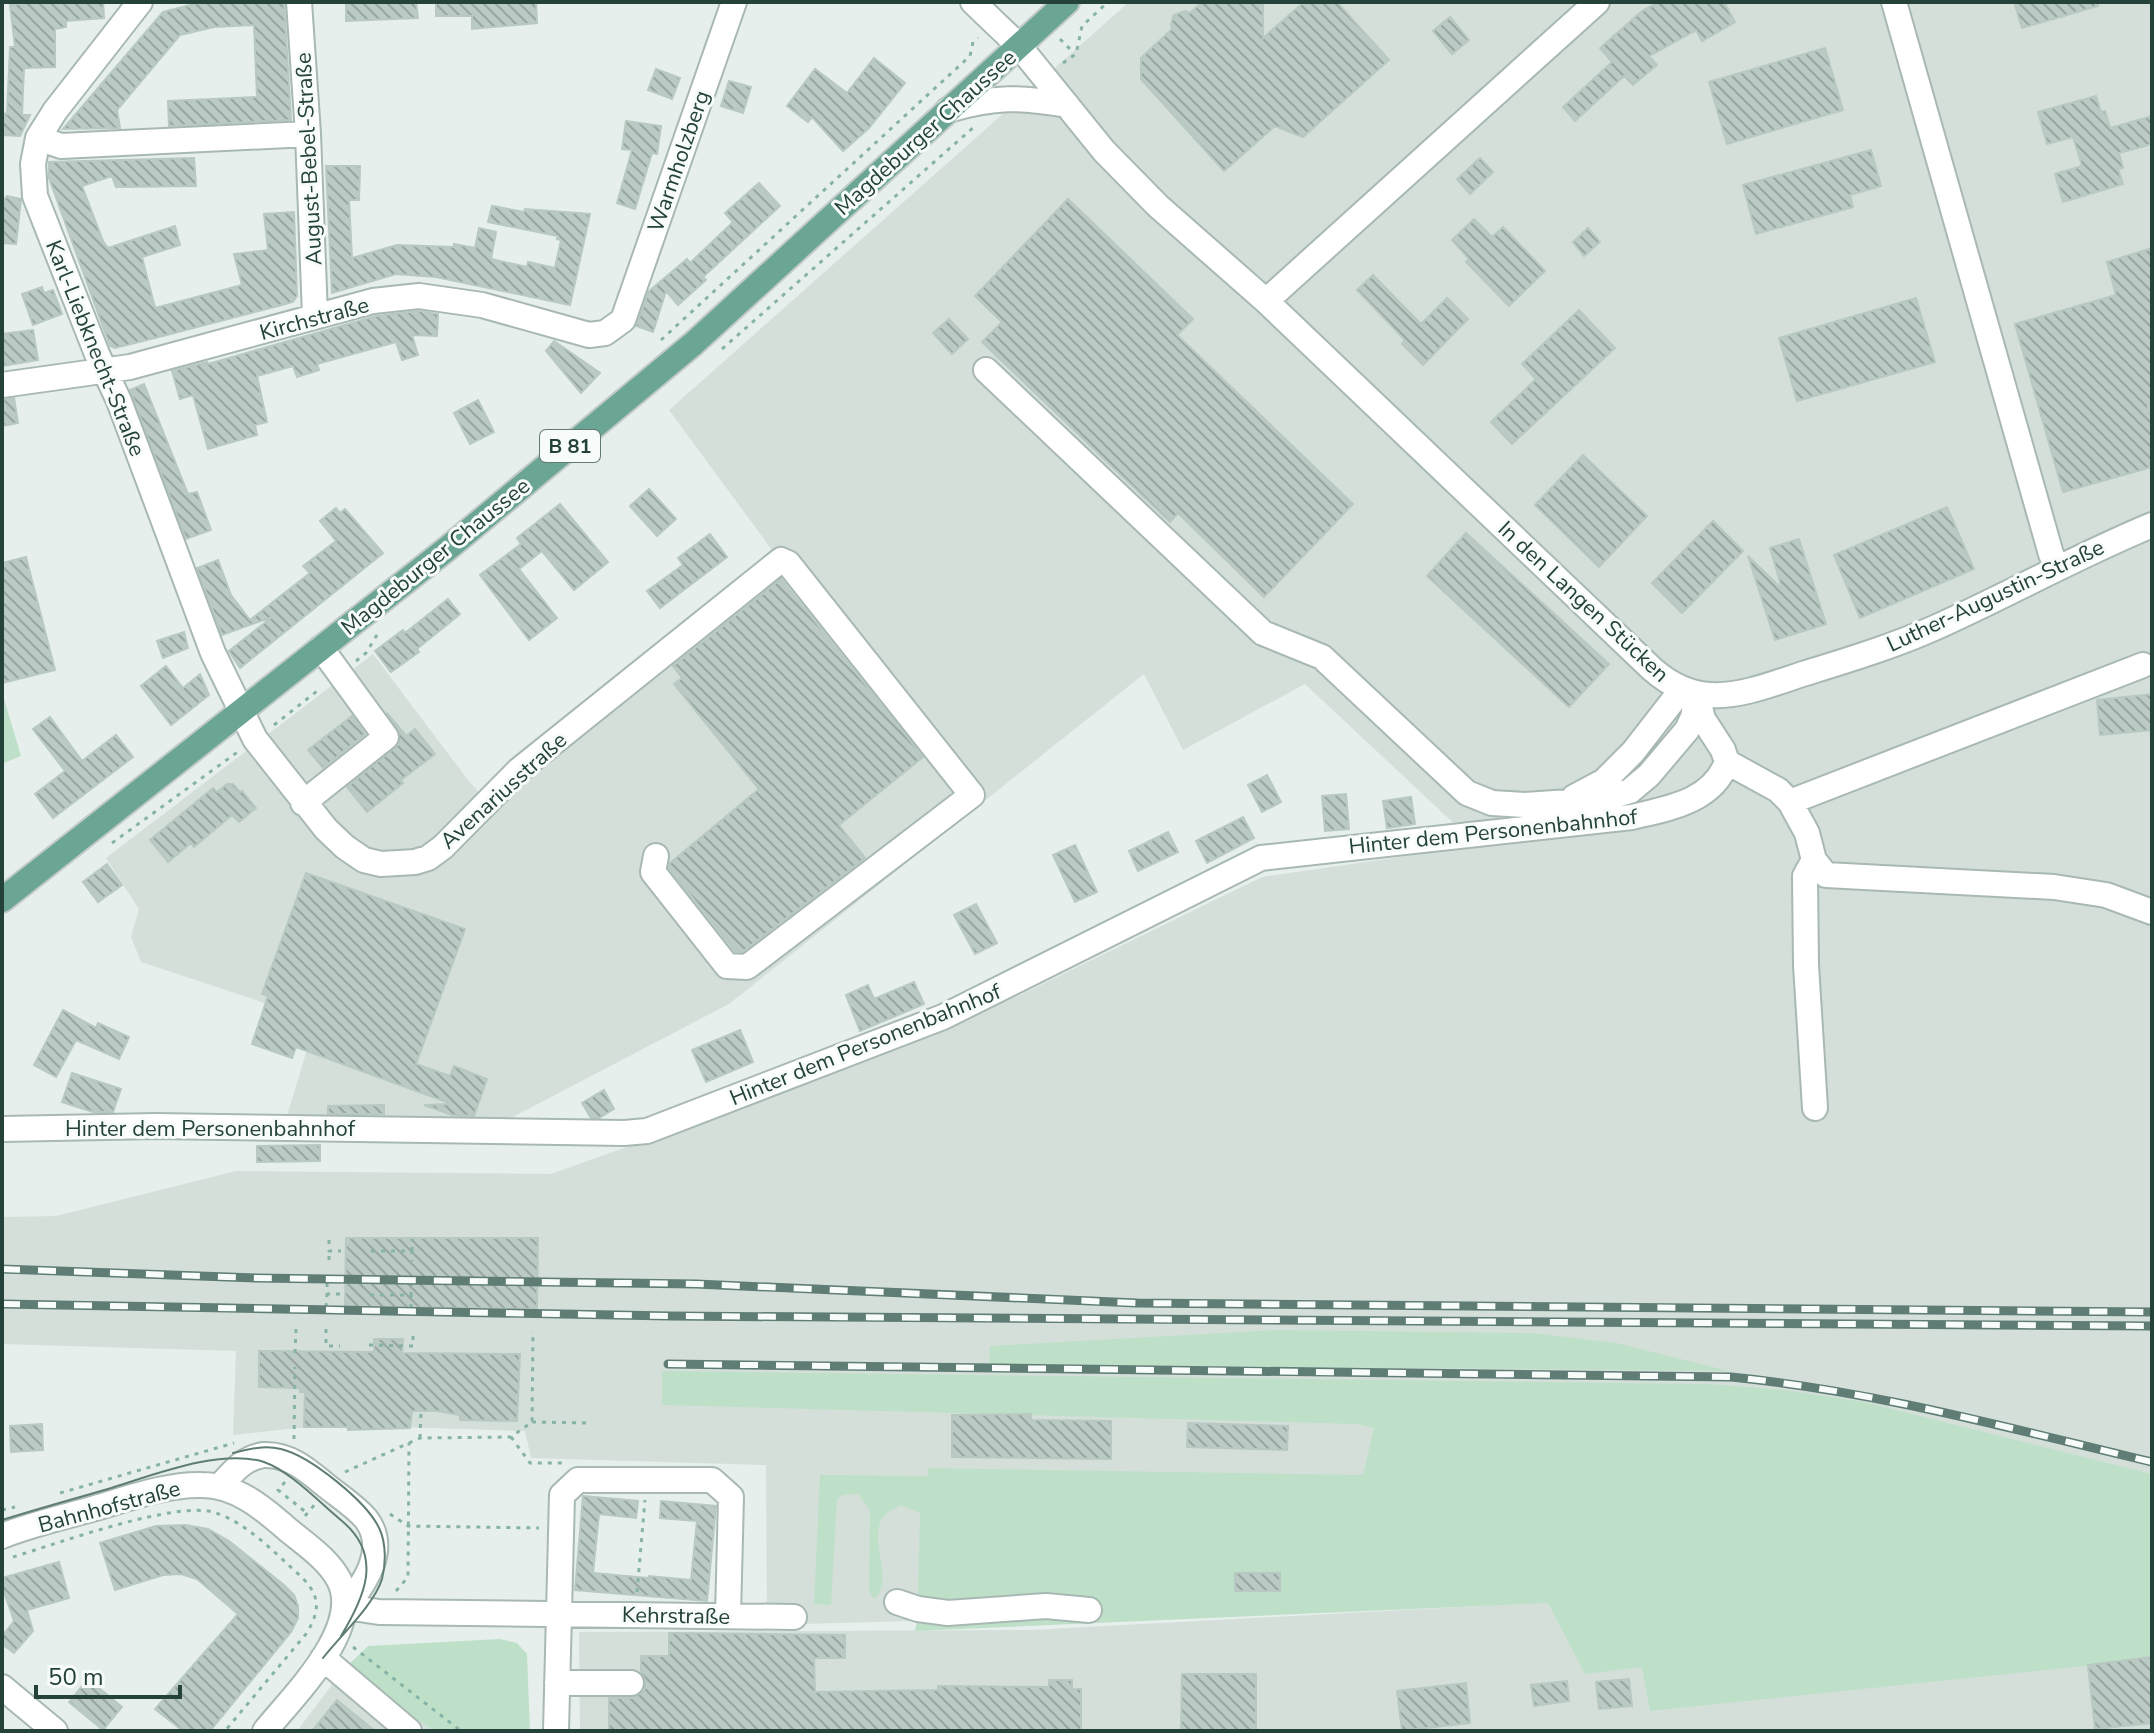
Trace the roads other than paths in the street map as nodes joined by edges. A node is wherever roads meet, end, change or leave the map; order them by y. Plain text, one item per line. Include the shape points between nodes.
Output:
1 (140, 2) edge
2 (299, 2) edge
3 (734, 2) edge
4 (973, 2) edge
5 (1067, 2) edge
6 (1597, 2) edge
7 (1894, 2) edge
8 (1019, 46) junction
9 (1067, 105) junction
10 (948, 110) junction
11 (308, 134) junction
12 (38, 138) junction
13 (1266, 301) junction
14 (315, 316) junction
15 (623, 320) joint
16 (104, 370) junction
17 (986, 370) dead end
18 (2, 385) edge
19 (2152, 525) edge
20 (2057, 567) junction
21 (321, 648) junction
22 (2143, 665) dead end
23 (1690, 691) junction
24 (240, 712) junction
25 (1727, 762) junction
26 (1790, 802) junction
27 (303, 803) junction
28 (656, 856) dead end
29 (1814, 860) junction
30 (2, 900) edge
31 (2152, 912) edge
32 (1815, 1108) dead end
33 (2, 1129) edge
34 (220, 1486) junction
35 (2, 1536) edge
36 (897, 1602) dead end
37 (346, 1607) junction
38 (1089, 1610) dead end
39 (557, 1614) junction
40 (728, 1616) junction
41 (794, 1617) dead end
42 (323, 1658) junction
43 (557, 1683) junction
44 (631, 1683) dead end
45 (2, 1687) edge
46 (44, 1728) edge
47 (265, 1731) edge
48 (409, 1731) edge
49 (556, 1731) edge

1 - 12 street, Karl-Liebknecht-Straße
2 - 11 street, August-Bebel-Straße
3 - 15 street, Warmholzberg
4 - 8 street, In den Langen Stücken
5 - 8 main road, Magdeburger Chaussee / B 81
6 - 13 street
7 - 20 street
8 - 9 street, In den Langen Stücken
8 - 10 main road, Magdeburger Chaussee / B 81
9 - 10 street via 1009,98
9 - 13 street, In den Langen Stücken via 1158,206
10 - 21 main road, Magdeburger Chaussee / B 81 via 693,344
11 - 12 street via 61,146
11 - 14 street, August-Bebel-Straße
12 - 16 street, Karl-Liebknecht-Straße via 35,196
13 - 23 street, In den Langen Stücken via 1652,669
14 - 15 street, Kirchstraße via 419,296 482,305 589,335 605,333
14 - 16 street, Kirchstraße via 196,351
16 - 18 street, Kirchstraße
16 - 24 street, Karl-Liebknecht-Straße
17 - 23 street via 1263,633 1322,657 1467,793 1492,803 1525,805 1599,800 1630,791 1687,730 1693,717
19 - 20 street, Luther-Augustin-Straße
20 - 23 street, Luther-Augustin-Straße via 1930,629 1859,656 1725,695
21 - 24 main road, Magdeburger Chaussee / B 81
21 - 27 street via 386,737
22 - 26 street
23 - 25 street
24 - 27 street, Avenariusstraße
24 - 30 main road, Magdeburger Chaussee / B 81
25 - 26 street
25 - 33 street, Hinter dem Personenbahnhof via 1721,778 1703,794 1632,817 1261,858 943,1017 647,1131
26 - 29 street
27 - 28 street, Avenariusstraße via 364,860 381,864 428,858 519,770 781,560 972,795 747,967 727,966 653,872
29 - 31 street via 1826,875 2054,887 2106,895
29 - 32 street via 1805,876
34 - 35 street, Bahnhofstraße via 160,1490
34 - 37 street, Bahnhofstraße via 250,1500 332,1570
34 - 37 street via 248,1459 265,1455 299,1463 364,1517 375,1553 366,1581
36 - 38 street via 948,1613 1046,1606
37 - 39 street, Kehrstraße
37 - 42 street
39 - 40 street, Kehrstraße
39 - 40 street via 562,1495 578,1480 712,1480 731,1497
39 - 43 street
40 - 41 street, Kehrstraße
42 - 47 street
42 - 48 street
43 - 44 street
43 - 49 street
45 - 46 street

